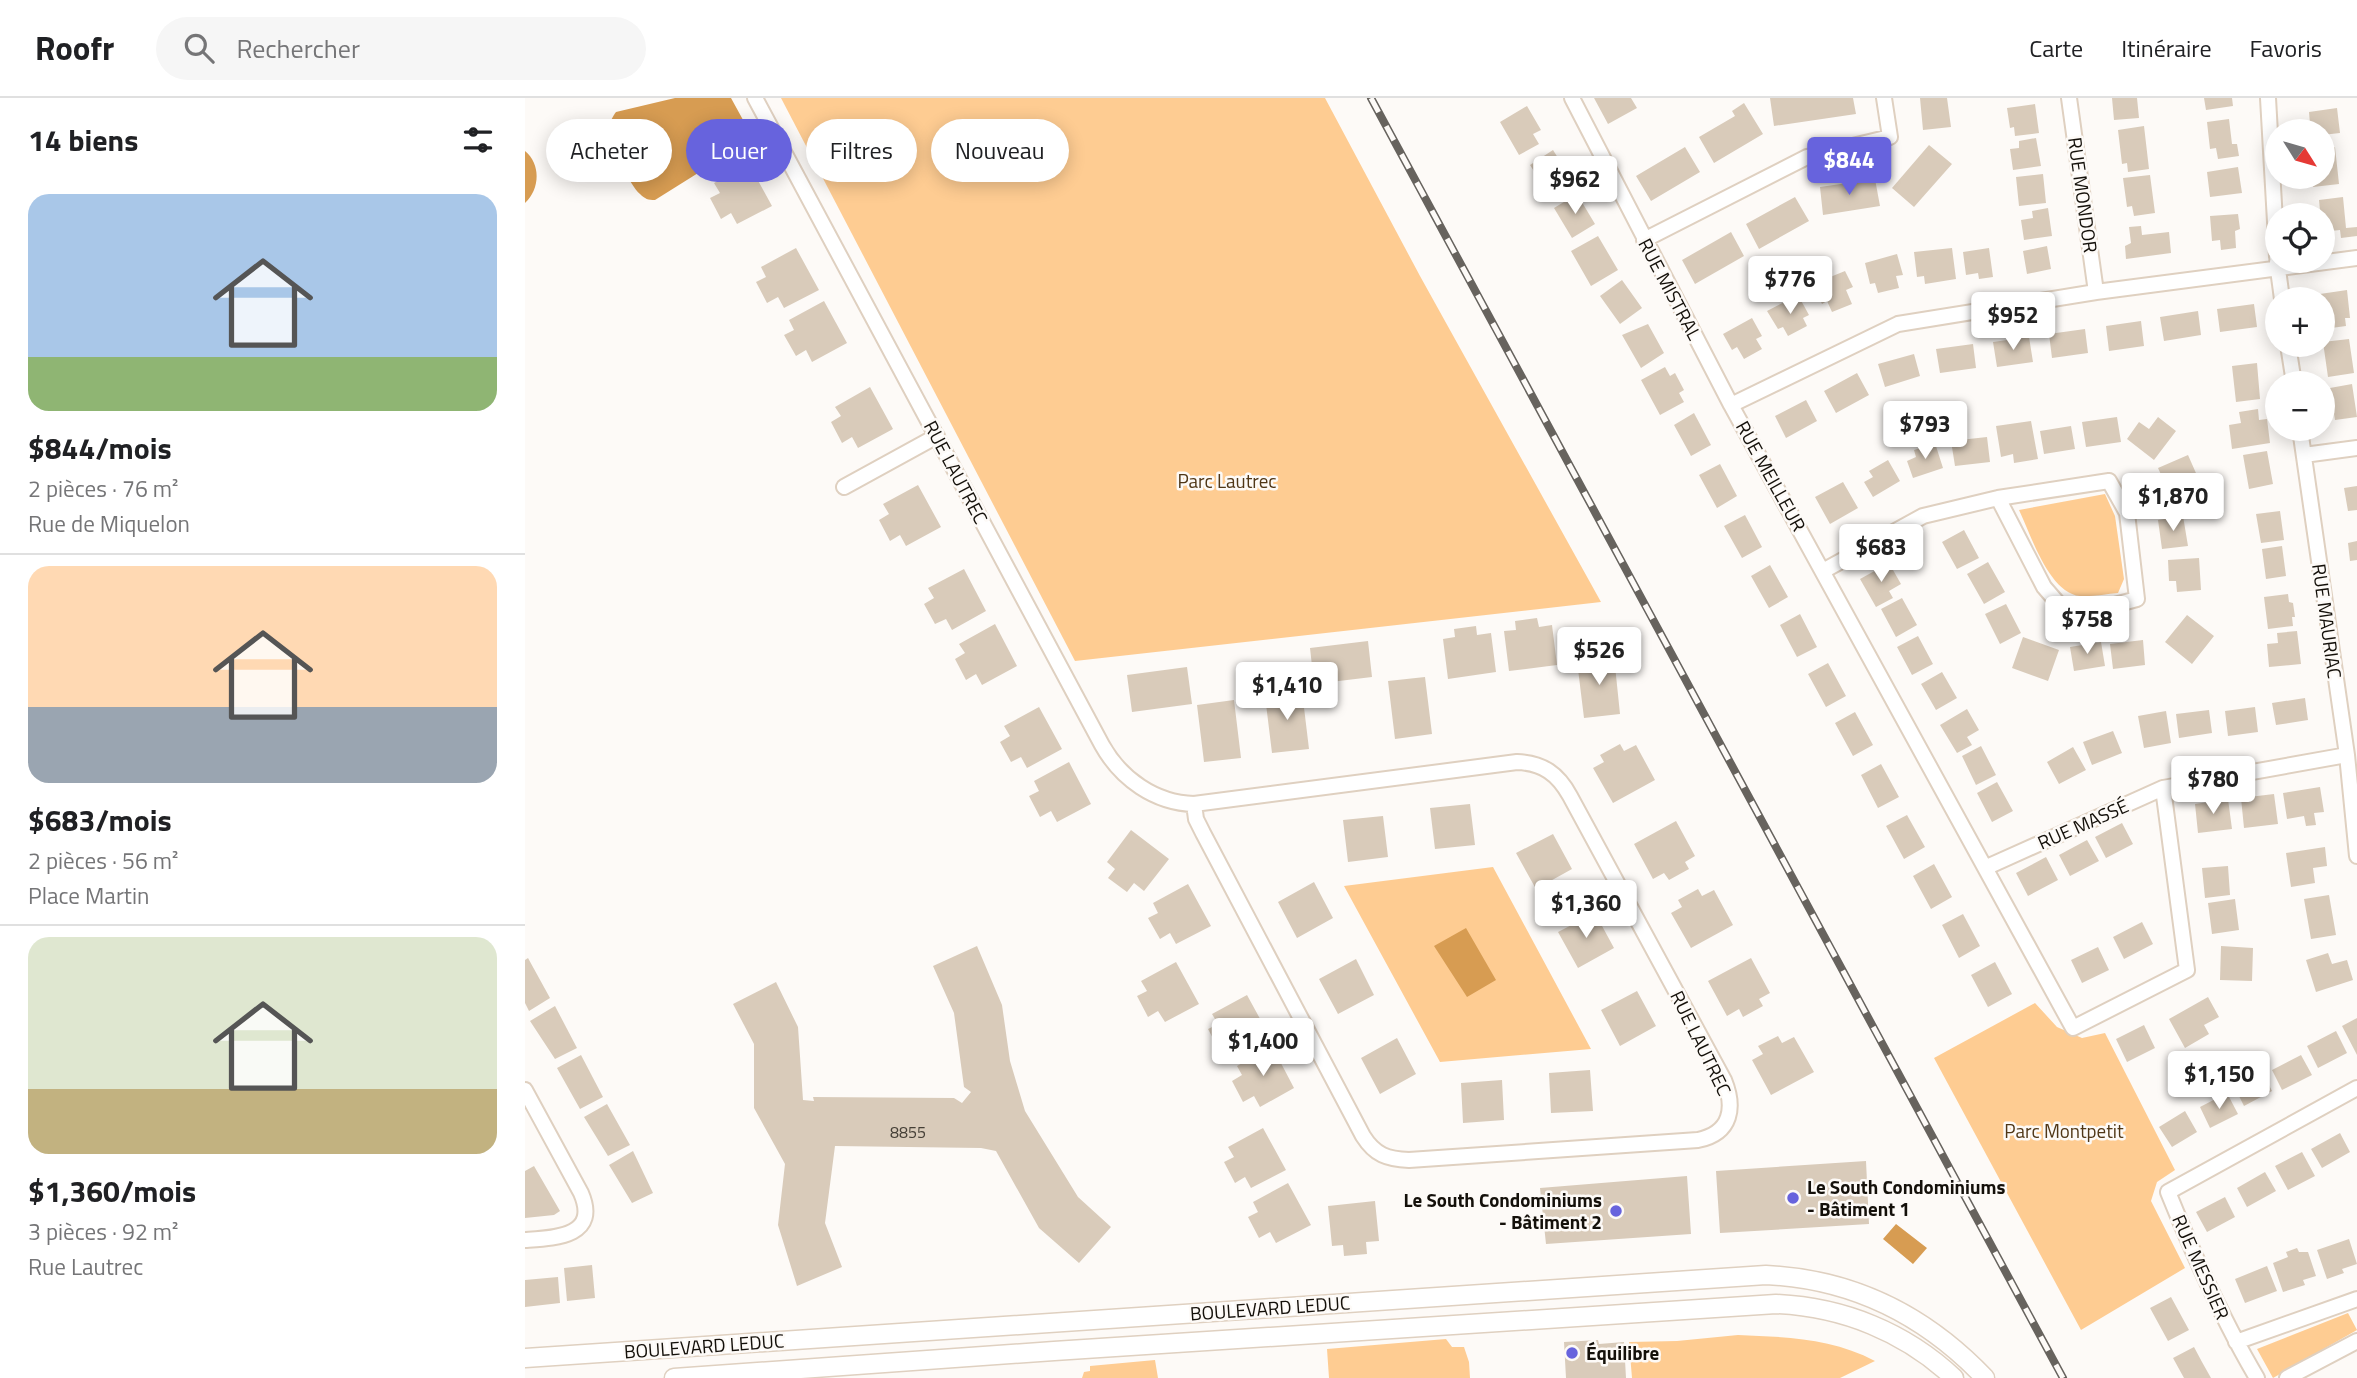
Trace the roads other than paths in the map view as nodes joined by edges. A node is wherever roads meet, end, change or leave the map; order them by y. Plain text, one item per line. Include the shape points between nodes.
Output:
1 (755, 98) edge
2 (1571, 98) edge
3 (1884, 98) edge
4 (2069, 98) edge
5 (2268, 98) edge
6 (2274, 203) edge
7 (1644, 240) junction
8 (2357, 258) edge
9 (2335, 259) edge
10 (2265, 265) edge
11 (2096, 292) junction
12 (1731, 405) junction
13 (937, 436) junction
14 (2302, 441) edge
15 (2357, 448) edge
16 (2304, 454) junction
17 (844, 487) dead end
18 (1997, 498) junction
19 (1823, 571) junction
20 (2347, 755) junction
21 (2163, 788) junction
22 (1194, 804) junction
23 (2357, 850) edge
24 (1987, 867) junction
25 (2357, 1088) edge
26 (525, 1090) edge
27 (525, 1240) edge
28 (2357, 1298) edge
29 (2357, 1340) edge
30 (2236, 1342) junction
31 (525, 1358) edge
32 (674, 1378) edge
33 (1954, 1378) edge
34 (1985, 1378) edge
35 (2257, 1378) edge
36 (2287, 1378) edge

1 - 13 street, RUE LAUTREC
2 - 7 street, RUE MISTRAL
3 - 7 street via 1890,136 1807,157
4 - 11 street, RUE MONDOR
5 - 6 street
7 - 12 street, RUE MISTRAL
8 - 9 street, RUE MEILLEUR
10 - 11 street, RUE MEILLEUR
11 - 12 street, RUE MEILLEUR via 1898,324
12 - 19 street, RUE MEILLEUR
13 - 17 street
13 - 22 street, RUE LAUTREC via 1111,760 1139,787
14 - 16 street, RUE MAURIAC
15 - 16 street
16 - 20 street, RUE MAURIAC
18 - 18 street via 2109,481 2127,513 2137,599 2070,617 2044,587
18 - 19 street via 1923,516
19 - 24 street, RUE MEILLEUR
20 - 21 street, RUE MASSÉ
20 - 23 street, RUE MAURIAC
21 - 24 street, RUE MASSÉ
21 - 24 street, RUE MEILLEUR via 2187,970 2073,1028
22 - 22 street, RUE LAUTREC via 1203,833 1363,1136 1380,1155 1409,1160 1698,1140 1724,1125 1731,1105 1724,1080 1570,796 1549,770 1517,762
25 - 30 street, RUE MESSIER via 2168,1192
26 - 27 street via 586,1209 579,1227 568,1235
28 - 30 street, RUE MESSIER
29 - 36 street
30 - 35 street, RUE MESSIER
31 - 34 street, BOULEVARD LEDUC via 1766,1275 1820,1281 1888,1305 1940,1336
32 - 33 street, BOULEVARD LEDUC via 1776,1304 1831,1311 1873,1325 1923,1353

